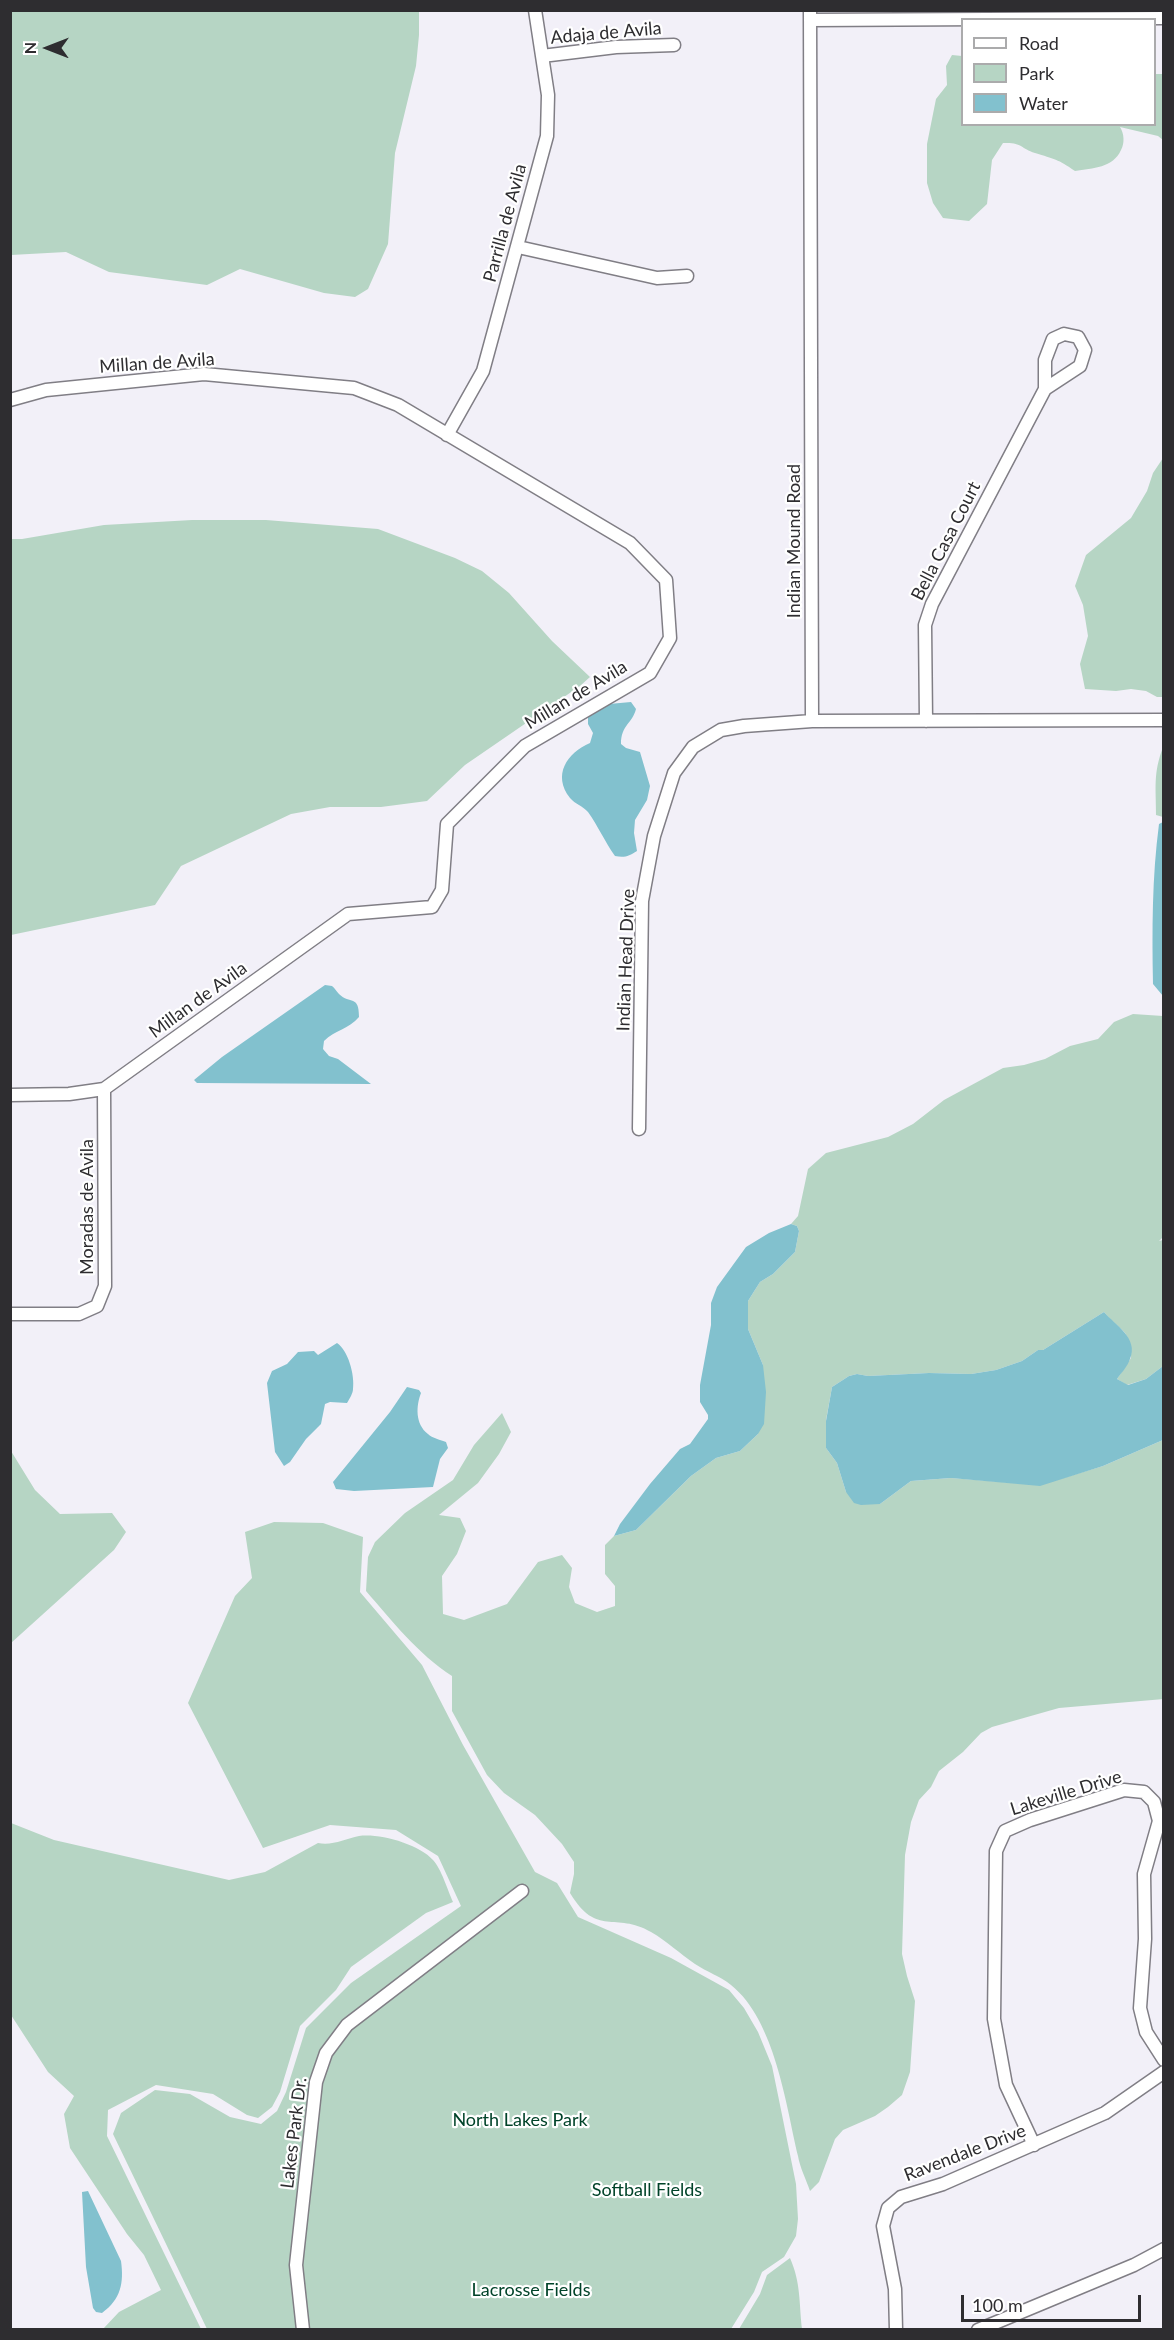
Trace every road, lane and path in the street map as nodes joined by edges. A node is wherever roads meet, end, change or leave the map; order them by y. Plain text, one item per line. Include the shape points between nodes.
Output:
1 (536, 10) edge
2 (810, 15) edge
3 (1164, 18) edge
4 (674, 45) dead end
5 (542, 56) junction
6 (518, 247) junction
7 (687, 276) dead end
8 (1045, 389) junction
9 (10, 400) edge
10 (447, 435) junction
11 (1164, 720) edge
12 (812, 721) junction
13 (926, 721) junction
14 (104, 1089) junction
15 (10, 1095) edge
16 (639, 1129) dead end
17 (10, 1314) edge
18 (522, 1892) dead end
19 (1164, 2060) edge
20 (1164, 2072) edge
21 (1034, 2145) junction
22 (1164, 2249) edge
23 (303, 2330) edge
24 (896, 2330) edge
25 (978, 2330) edge

1 - 5 street, Parrilla de Avila
2 - 3 street
2 - 12 street, Indian Mound Road
4 - 5 street, Adaja de Avila
5 - 6 street, Parrilla de Avila via 548,95 547,136
6 - 7 street via 657,278
6 - 10 street, Parrilla de Avila via 483,371
8 - 8 street, Bella Casa Court via 1080,366 1085,350 1078,337 1064,334 1053,339 1045,360
8 - 13 street, Bella Casa Court via 932,604 925,625
9 - 10 street, Millan de Avila via 46,390 204,374 354,388 398,405
10 - 14 street, Millan de Avila via 630,543 666,580 670,638 650,673 525,746 447,824 442,890 432,907 348,914
11 - 13 street
12 - 13 street
12 - 16 street, Indian Head Drive via 721,730 693,747 674,773 654,836 642,901
14 - 15 street, Millan de Avila
14 - 17 street, Moradas de Avila via 105,1286 97,1306 79,1314
18 - 23 street, Lakes Park Dr. via 347,2025 326,2053 316,2082 296,2265
19 - 21 street, Lakeville Drive via 1146,2032 1140,2008 1144,1874 1159,1821 1154,1802 1144,1792 1124,1790 1005,1831 996,1851 994,2019 1006,2085
20 - 21 street, Ravendale Drive via 1106,2113
21 - 24 street, Ravendale Drive via 943,2184 901,2197 888,2208 883,2226 895,2289
22 - 25 street

